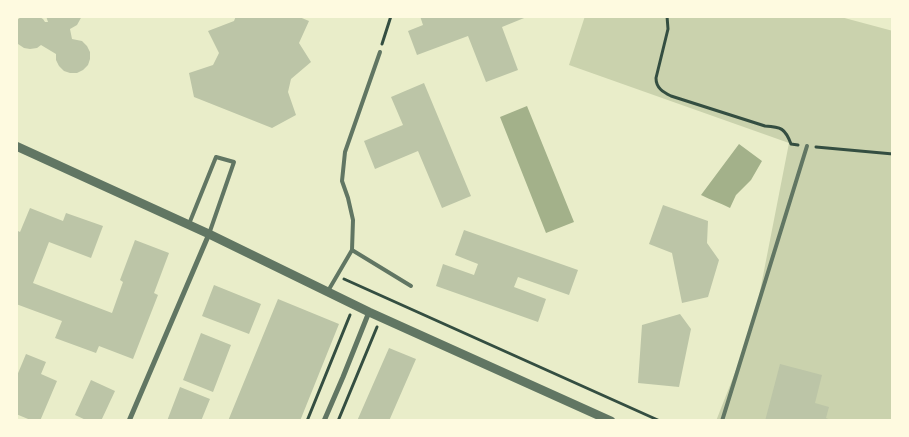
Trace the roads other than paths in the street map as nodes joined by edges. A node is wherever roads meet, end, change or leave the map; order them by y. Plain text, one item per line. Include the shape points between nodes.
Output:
1 (380, 52) road end
2 (16, 146) edge
3 (807, 146) road end
4 (189, 225) junction
5 (209, 234) junction
6 (352, 250) junction
7 (411, 286) dead end
8 (327, 292) junction
9 (369, 312) junction
10 (128, 421) edge
11 (324, 421) edge
12 (611, 421) edge
13 (722, 421) edge

1 - 6 lane via 345,152 342,181 353,220
2 - 4 street
3 - 13 lane
4 - 5 street
4 - 5 lane via 216,157 234,162
5 - 8 street
5 - 10 street
6 - 7 lane
6 - 8 lane
8 - 9 street
9 - 11 street
9 - 12 street

